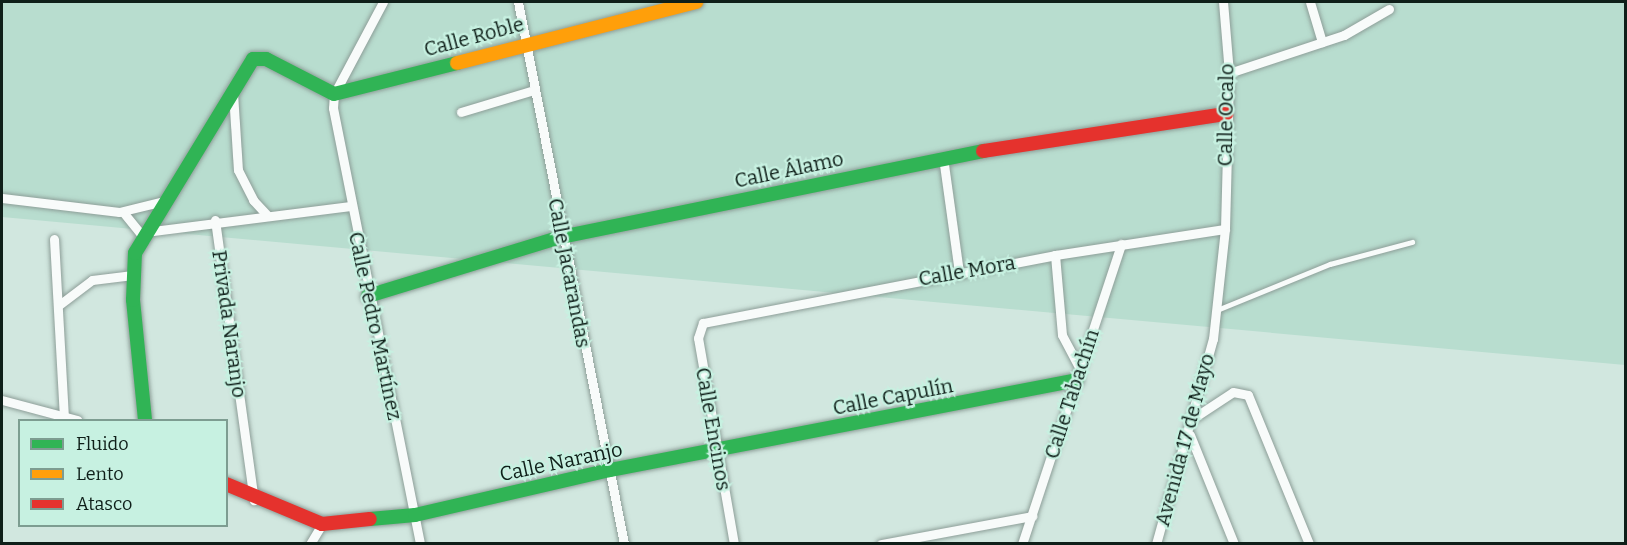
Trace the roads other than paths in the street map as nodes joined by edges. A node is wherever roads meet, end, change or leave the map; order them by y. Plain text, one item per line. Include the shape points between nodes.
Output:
1 (382, 2) edge
2 (518, 2) edge
3 (696, 2) edge
4 (1223, 2) edge
5 (1311, 2) edge
6 (1389, 9) dead end
7 (1322, 42) junction
8 (525, 43) junction
9 (1228, 73) junction
10 (534, 90) junction
11 (233, 92) junction
12 (333, 101) junction
13 (461, 112) dead end
14 (1226, 114) junction
15 (943, 157) junction
16 (2, 198) edge
17 (170, 200) junction
18 (350, 206) junction
19 (123, 212) junction
20 (268, 216) junction
21 (215, 220) junction
22 (1225, 229) junction
23 (149, 235) junction
24 (561, 237) junction
25 (54, 239) dead end
26 (1413, 242) dead end
27 (1121, 244) junction
28 (1055, 255) junction
29 (959, 273) junction
30 (133, 275) junction
31 (368, 296) junction
32 (59, 305) junction
33 (1216, 311) junction
34 (710, 319) joint
35 (1078, 375) junction
36 (2, 400) edge
37 (64, 417) junction
38 (1195, 417) junction
39 (73, 419) edge
40 (145, 419) edge
41 (1190, 435) junction
42 (717, 451) junction
43 (610, 470) junction
44 (228, 485) edge
45 (254, 500) junction
46 (415, 515) junction
47 (1032, 516) junction
48 (322, 524) junction
49 (310, 543) edge
50 (420, 543) edge
51 (624, 543) edge
52 (734, 543) edge
53 (881, 543) edge
54 (1022, 543) edge
55 (1156, 543) edge
56 (1234, 543) edge
57 (1309, 543) edge

1 - 12 street
2 - 8 street, Calle Jacarandas
3 - 8 street, Calle Roble
4 - 9 street, Calle Ocalo
5 - 7 street
6 - 7 street
7 - 9 street
8 - 10 street, Calle Jacarandas
8 - 12 street, Calle Roble
9 - 14 street, Calle Ocalo
10 - 13 street
10 - 24 street, Calle Jacarandas
11 - 12 street via 257,57
11 - 17 street
11 - 20 street via 238,170 253,200
12 - 18 street, Calle Pedro Martínez
14 - 15 street, Calle Álamo
14 - 22 street, Calle Ocalo
15 - 24 street, Calle Álamo
15 - 29 street
16 - 19 street
17 - 19 street
17 - 23 street
18 - 20 street
18 - 31 street, Calle Pedro Martínez
19 - 23 street
20 - 21 street
21 - 23 street
21 - 45 street, Privada Naranjo
22 - 27 street, Calle Mora
22 - 33 street, Avenida 17 de Mayo
23 - 30 street via 135,253
24 - 31 street, Calle Álamo
24 - 43 street, Calle Jacarandas
25 - 32 street
26 - 33 lane via 1330,264
27 - 28 street, Calle Mora
27 - 35 street, Calle Tabachín
28 - 29 street, Calle Mora
28 - 35 street via 1062,335
29 - 34 street, Calle Mora
30 - 32 street via 92,280
30 - 40 street
31 - 46 street, Calle Pedro Martínez
32 - 37 street
33 - 38 street, Avenida 17 de Mayo
34 - 42 street, Calle Encinos via 698,338
35 - 42 street, Calle Capulín
35 - 47 street, Calle Tabachín
36 - 37 street
37 - 39 street
38 - 41 street, Avenida 17 de Mayo
38 - 57 street via 1233,392 1248,395
41 - 55 street, Avenida 17 de Mayo
41 - 56 street
42 - 43 street, Calle Naranjo
42 - 52 street, Calle Encinos
43 - 46 street, Calle Naranjo
43 - 51 street, Calle Jacarandas
44 - 45 street
45 - 48 street
46 - 48 street, Calle Naranjo
46 - 50 street, Calle Pedro Martínez
47 - 53 street
47 - 54 street, Calle Tabachín
48 - 49 street

